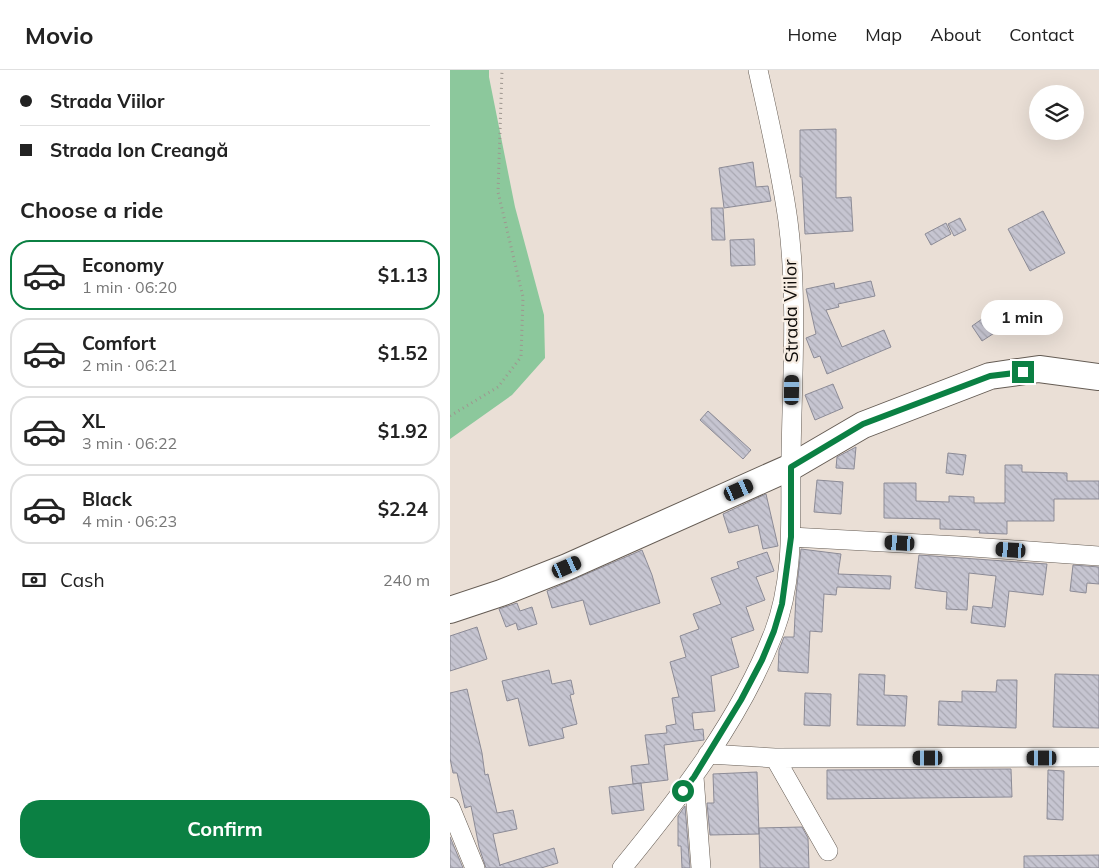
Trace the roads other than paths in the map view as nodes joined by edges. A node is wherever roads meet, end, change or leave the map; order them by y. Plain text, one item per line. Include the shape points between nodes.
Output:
1 (758, 70) edge
2 (1099, 377) edge
3 (791, 467) junction
4 (791, 537) junction
5 (1099, 556) edge
6 (450, 610) edge
7 (708, 754) junction
8 (1099, 757) edge
9 (775, 758) junction
10 (694, 777) junction
11 (450, 807) edge
12 (828, 851) dead end
13 (475, 868) edge
14 (622, 868) edge
15 (701, 868) edge

1 - 3 street, Strada Viilor via 779,161 788,222 793,294
2 - 3 street via 1039,370 990,376 863,424
3 - 4 street, Strada Viilor
3 - 6 street via 567,567
4 - 5 street
4 - 7 street, Strada Viilor via 782,604 774,631 741,700
7 - 9 street
7 - 10 street, Strada Viilor
8 - 9 street
9 - 12 street
10 - 14 street, Strada Viilor
10 - 15 street
11 - 13 street

